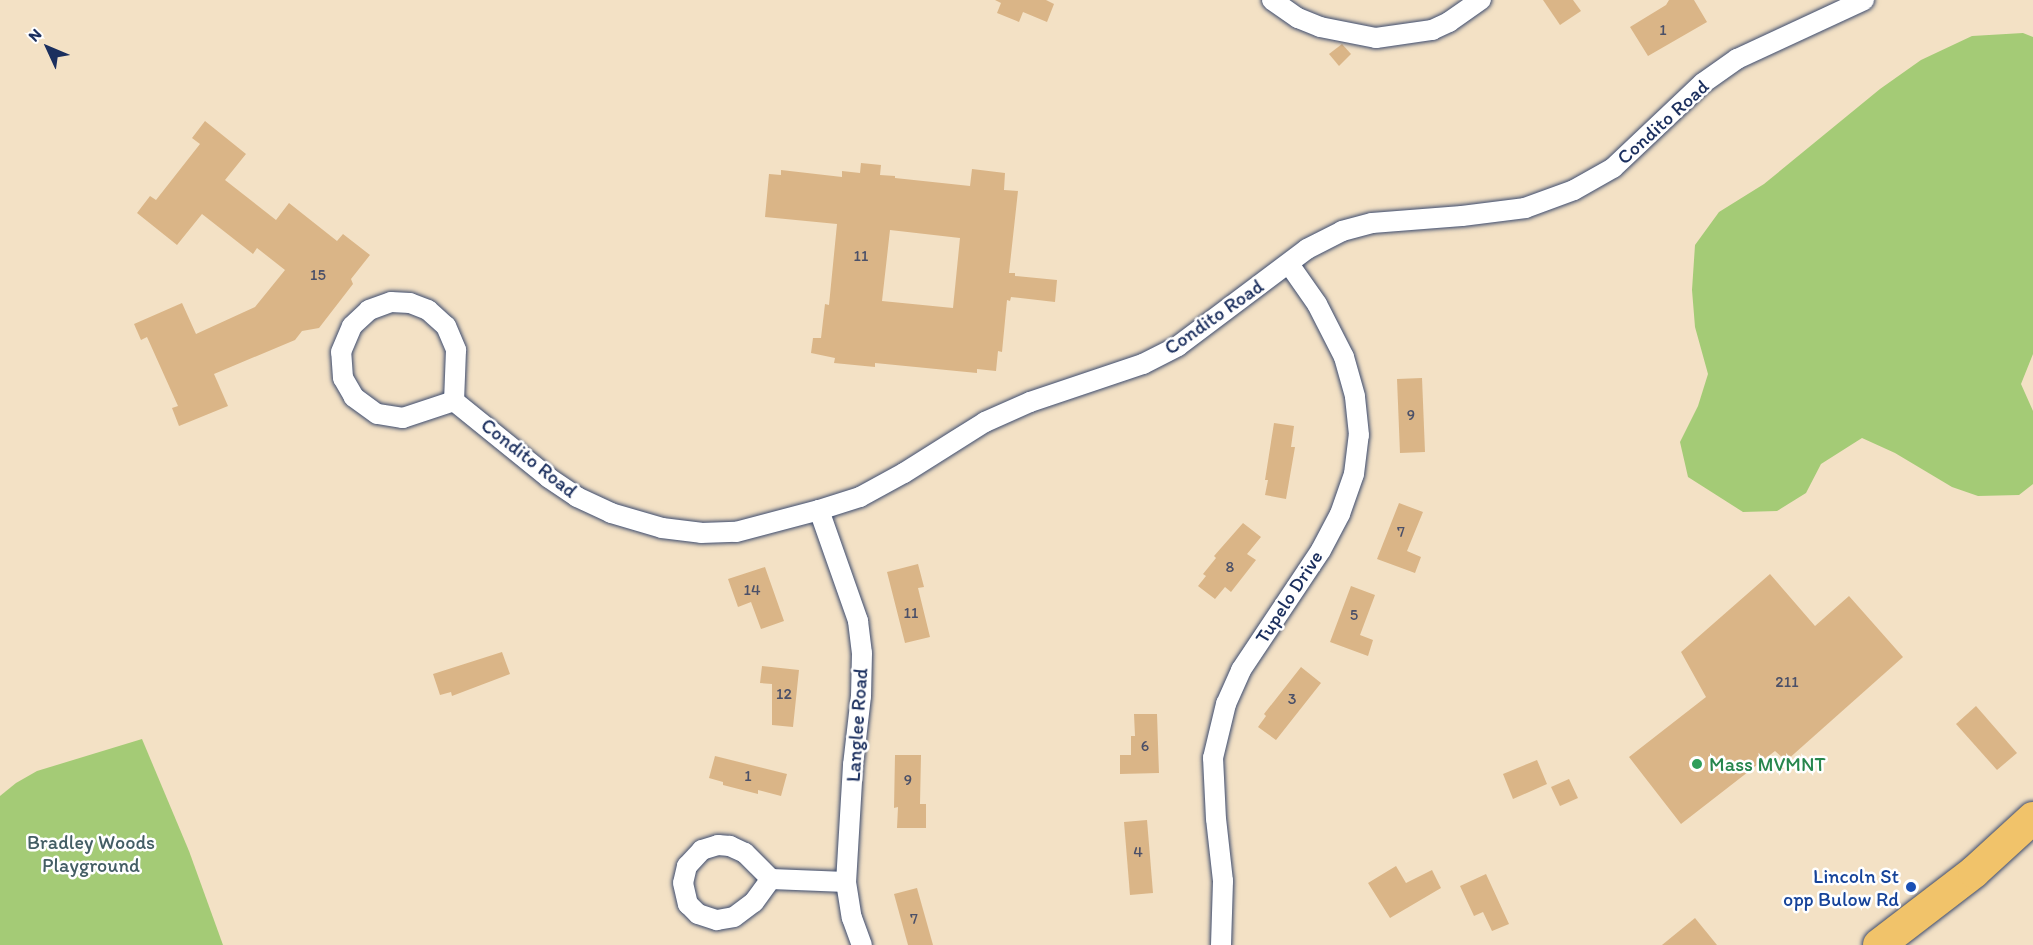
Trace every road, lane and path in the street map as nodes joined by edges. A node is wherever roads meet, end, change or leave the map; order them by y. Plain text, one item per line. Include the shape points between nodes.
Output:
1 (1272, 0) edge
2 (1481, 0) edge
3 (1855, 2) edge
4 (1289, 264) junction
5 (454, 401) junction
6 (819, 510) junction
7 (2033, 818) edge
8 (771, 879) junction
9 (846, 882) junction
10 (862, 945) edge
11 (1221, 945) edge
12 (1879, 945) edge

1 - 2 street via 1320,27 1376,38 1432,30
3 - 4 street, Condito Road via 1737,59 1703,83 1613,168 1574,190 1525,208 1372,223 1342,231 1307,249
4 - 6 street, Condito Road via 1178,346 1143,364 1030,402 985,422 904,474 860,497
4 - 11 street, Tupelo Drive via 1317,304 1344,357 1355,396 1359,435 1354,474 1340,514 1321,550 1241,670 1226,704 1213,758 1223,881
5 - 5 street via 403,418 377,414 354,398 343,378 341,352 352,326 369,310 391,302 428,309 446,326 456,350
5 - 6 street, Condito Road via 549,478 611,513 662,528 701,533 736,532
6 - 9 street, Langlee Road via 855,610 862,653
7 - 12 main road via 1974,872
8 - 8 street via 745,853 718,845 702,850 687,866 683,883 688,904 698,914 717,920 734,917 754,902
8 - 9 street
9 - 10 street, Langlee Road via 852,918

